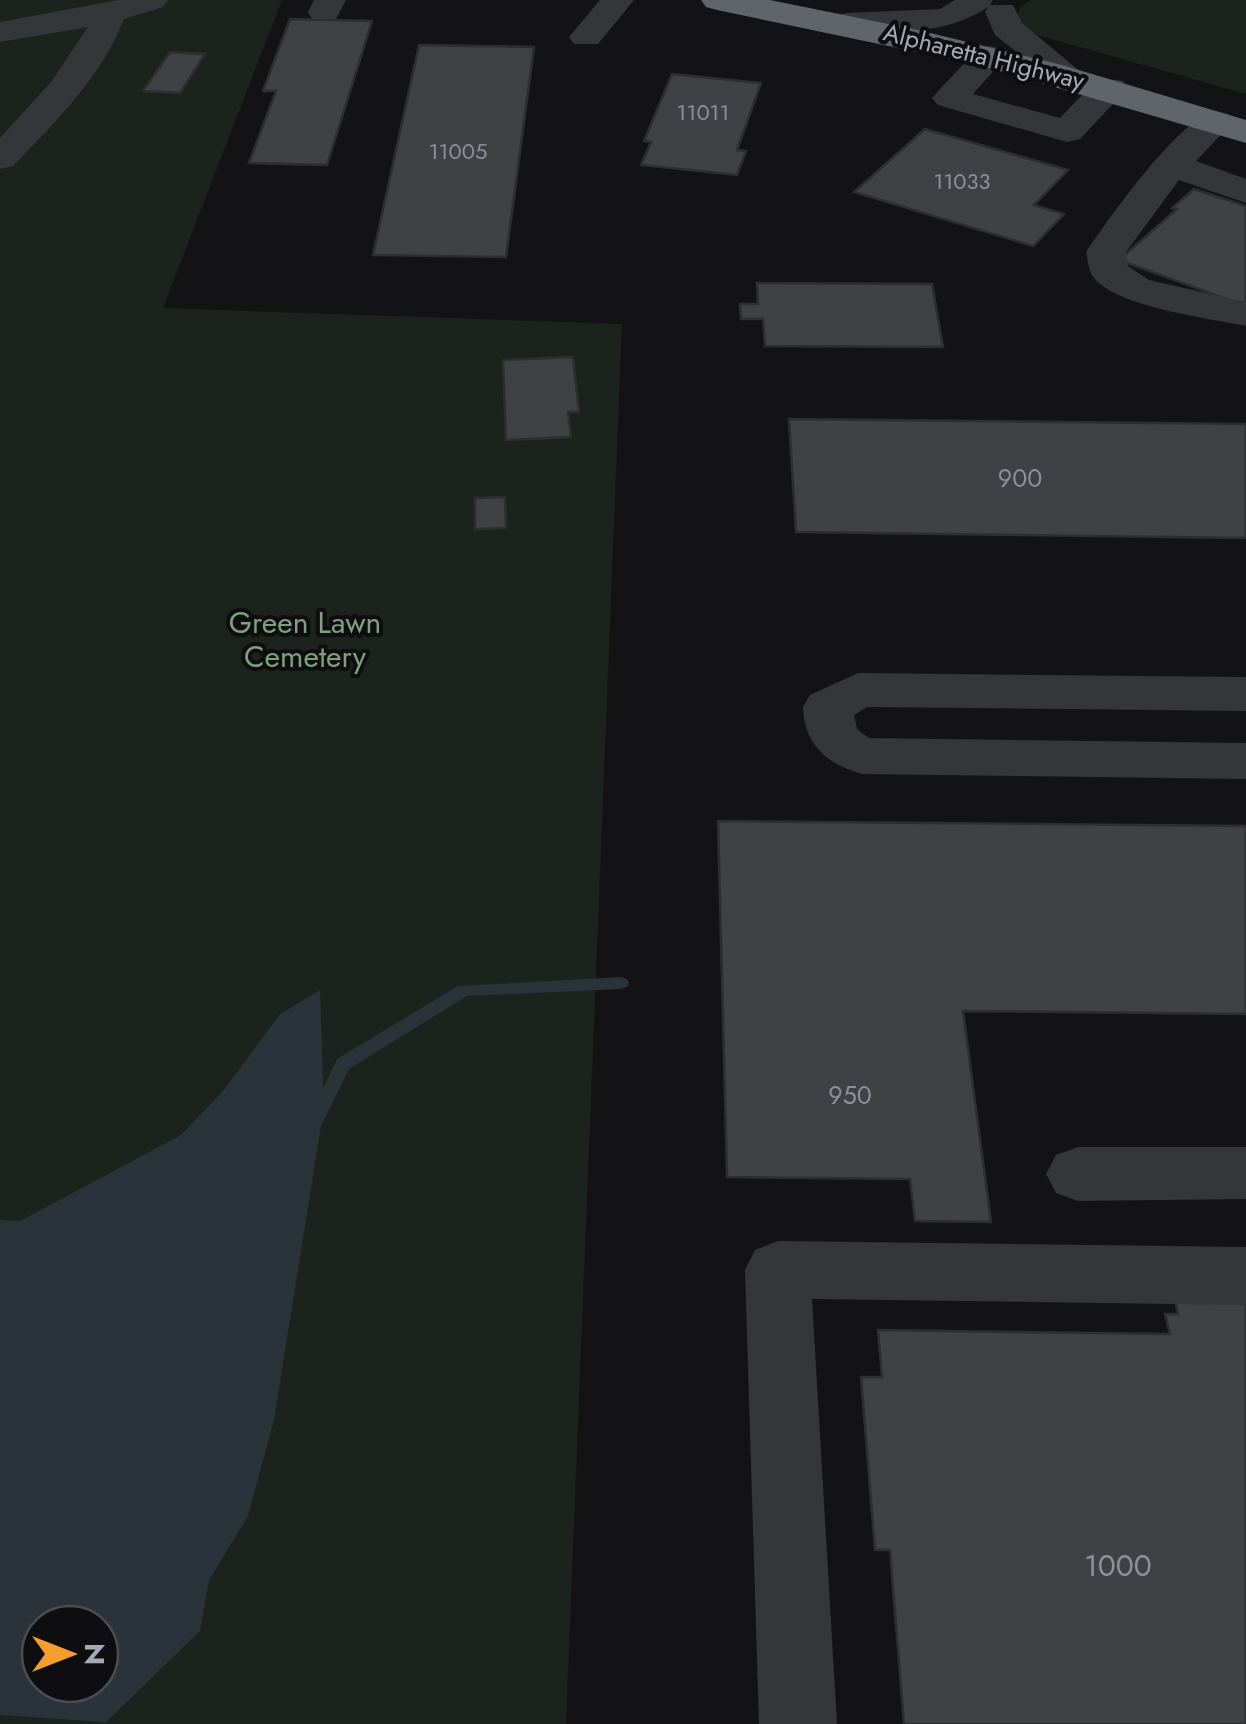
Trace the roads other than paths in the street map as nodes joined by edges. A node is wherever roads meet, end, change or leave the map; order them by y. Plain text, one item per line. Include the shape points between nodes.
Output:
1 (152, 0) edge
2 (618, 0) edge
3 (717, 0) edge
4 (998, 4) edge
5 (110, 13) junction
6 (846, 23) junction
7 (0, 32) edge
8 (586, 38) dead end
9 (950, 47) junction
10 (990, 56) junction
11 (1071, 78) junction
12 (1111, 88) junction
13 (1230, 127) edge
14 (0, 158) edge
15 (1171, 166) junction
16 (1246, 192) edge
17 (1246, 314) edge
18 (1246, 694) edge
19 (1246, 762) edge
20 (1078, 1174) dead end
21 (1246, 1174) edge
22 (1246, 1276) edge
23 (798, 1724) edge

1 - 5 lane
2 - 8 lane
3 - 6 highway, Alpharetta Highway
4 - 6 lane via 940,19
4 - 9 lane
4 - 11 lane via 1007,28
5 - 7 lane
5 - 14 lane via 105,31 41,116
6 - 9 highway, Alpharetta Highway
9 - 10 highway, Alpharetta Highway
10 - 11 highway, Alpharetta Highway
10 - 12 lane via 950,98 1067,131
11 - 12 highway, Alpharetta Highway
12 - 13 highway, Alpharetta Highway
13 - 15 lane
15 - 16 lane
15 - 17 lane via 1106,252 1110,271 1136,289
18 - 19 lane via 858,690 828,707 836,741 862,756
20 - 21 lane
22 - 23 lane via 778,1270

